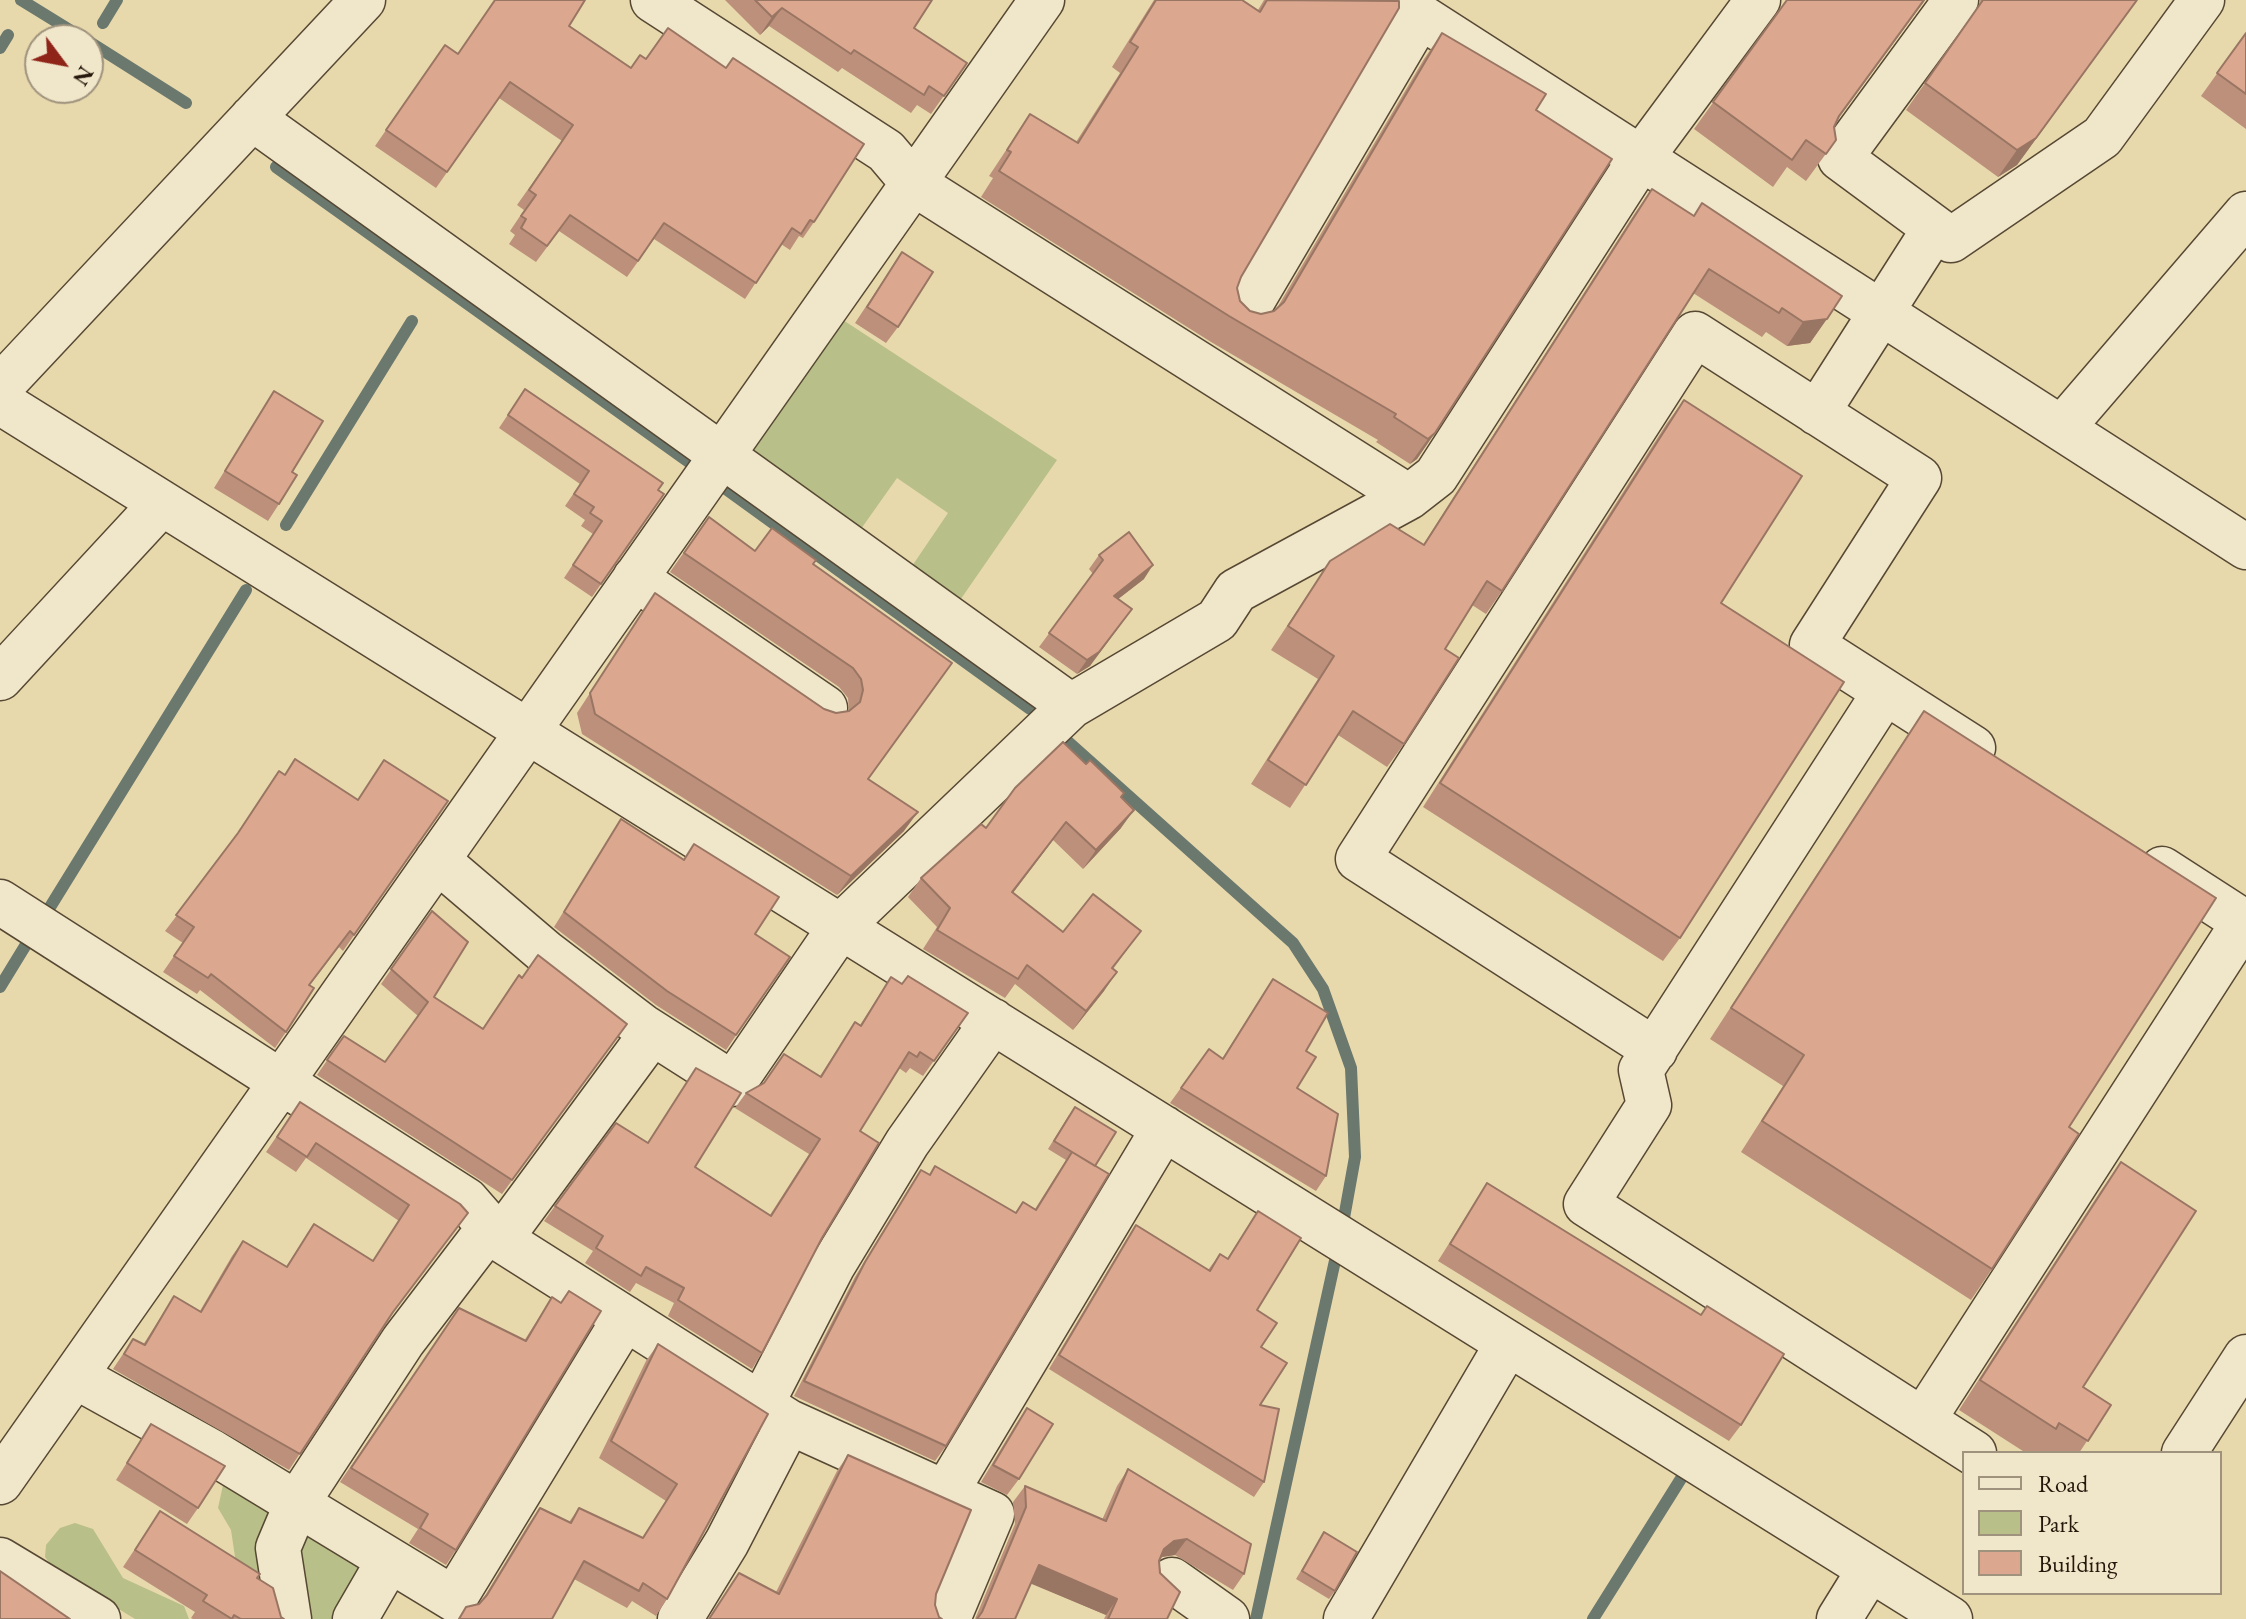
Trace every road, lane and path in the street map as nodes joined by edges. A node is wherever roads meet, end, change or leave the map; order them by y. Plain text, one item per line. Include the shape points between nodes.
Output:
1 (363, 0) edge
2 (653, 0) edge
3 (1042, 0) edge
4 (1758, 0) edge
5 (1956, 0) edge
6 (2202, 0) edge
7 (1407, 5) edge
8 (252, 118) junction
9 (1641, 158) junction
10 (913, 183) junction
11 (2246, 214) edge
12 (1935, 228) junction
13 (1882, 312) junction
14 (1244, 315) edge
15 (0, 387) edge
16 (0, 402) edge
17 (1817, 413) junction
18 (2062, 428) junction
19 (723, 454) junction
20 (1409, 497) junction
21 (162, 503) junction
22 (2246, 547) edge
23 (635, 578) junction
24 (0, 678) edge
25 (1885, 692) junction
26 (1071, 706) junction
27 (825, 708) edge
28 (528, 732) junction
29 (2004, 768) edge
30 (2124, 845) edge
31 (437, 860) junction
32 (0, 902) edge
33 (841, 926) junction
34 (993, 1021) junction
35 (652, 1033) junction
36 (1655, 1050) junction
37 (282, 1080) junction
38 (1164, 1128) junction
39 (495, 1233) junction
40 (625, 1318) junction
41 (1508, 1343) junction
42 (2246, 1357) edge
43 (75, 1376) junction
44 (775, 1413) junction
45 (1923, 1420) junction
46 (1971, 1451) edge
47 (2185, 1451) edge
48 (1, 1479) edge
49 (946, 1492) junction
50 (297, 1503) junction
51 (0, 1560) edge
52 (388, 1562) junction
53 (1870, 1569) junction
54 (1172, 1580) edge
55 (98, 1619) edge
56 (289, 1619) edge
57 (355, 1619) edge
58 (680, 1619) edge
59 (948, 1619) edge
60 (1227, 1619) edge
61 (1346, 1619) edge
62 (1839, 1619) edge
63 (1950, 1619) edge

1 - 8 street
2 - 10 street via 886,151
3 - 10 street
4 - 9 street
5 - 12 street via 1840,158
6 - 12 street via 2102,137 1951,240
7 - 9 street
7 - 14 street
8 - 15 street
8 - 19 street
9 - 13 street
9 - 20 street via 1436,476
10 - 19 street
10 - 20 street
11 - 18 street
12 - 13 street
13 - 17 street
13 - 18 street
16 - 21 street
17 - 25 street via 1919,478 1812,645
17 - 36 street via 1695,334 1358,859
18 - 22 street
19 - 23 street
19 - 26 street
20 - 26 street via 1236,591 1217,620
21 - 24 street
21 - 28 street
23 - 27 street
23 - 28 street
25 - 29 street
25 - 36 street
26 - 33 street
28 - 31 street
28 - 33 street
30 - 45 street via 2244,922
31 - 35 street
31 - 37 street
32 - 37 street
33 - 34 street
33 - 35 street via 733,1084
34 - 38 street
34 - 44 street via 907,1143 858,1224
35 - 39 street
36 - 45 street via 1641,1070 1649,1105 1586,1204
37 - 39 street via 466,1200
37 - 43 street
38 - 41 street
38 - 49 street
39 - 40 street
39 - 50 street via 403,1341
40 - 44 street
40 - 52 street via 454,1599
41 - 53 street
41 - 61 street
42 - 47 street
43 - 48 street
43 - 50 street
44 - 49 street
44 - 58 street via 727,1542
45 - 46 street
49 - 59 street via 992,1514
50 - 52 street
50 - 56 street via 278,1548
51 - 55 street
52 - 57 street
53 - 62 street
53 - 63 street
54 - 60 street

